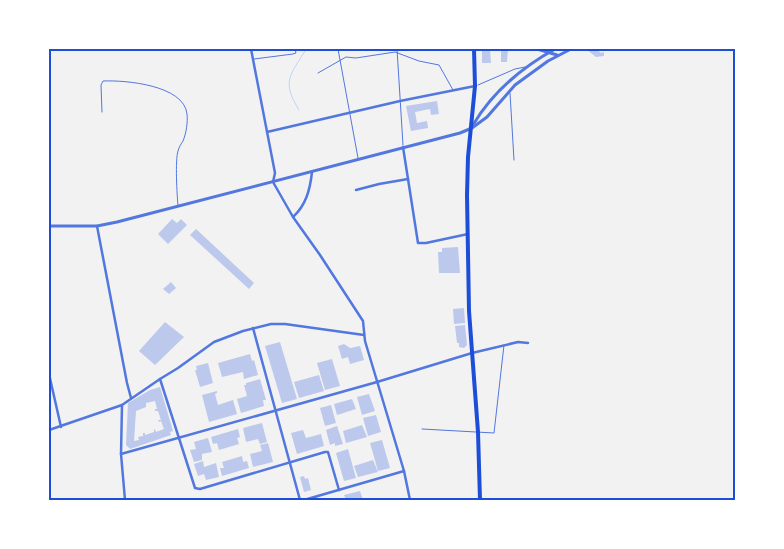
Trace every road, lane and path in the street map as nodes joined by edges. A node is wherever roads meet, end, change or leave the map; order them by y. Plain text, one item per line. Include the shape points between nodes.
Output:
1 (251, 49) edge
2 (295, 49) edge
3 (338, 49) edge
4 (397, 49) edge
5 (474, 49) edge
6 (537, 49) edge
7 (555, 49) edge
8 (568, 49) edge
9 (548, 52) junction
10 (397, 53) junction
11 (558, 55) junction
12 (253, 59) junction
13 (340, 59) junction
14 (526, 67) junction
15 (318, 72) dead end
16 (475, 86) junction
17 (510, 90) junction
18 (454, 91) junction
19 (400, 100) junction
20 (102, 112) dead end
21 (351, 113) junction
22 (472, 128) junction
23 (267, 132) junction
24 (403, 147) junction
25 (358, 158) junction
26 (514, 160) dead end
27 (312, 172) junction
28 (408, 179) junction
29 (273, 182) junction
30 (356, 190) dead end
31 (178, 206) junction
32 (293, 217) junction
33 (49, 226) edge
34 (97, 226) junction
35 (468, 234) junction
36 (253, 328) junction
37 (364, 335) junction
38 (528, 343) dead end
39 (504, 344) junction
40 (472, 352) junction
41 (49, 374) edge
42 (160, 379) junction
43 (378, 382) junction
44 (131, 398) junction
45 (122, 405) junction
46 (276, 411) junction
47 (61, 427) junction
48 (49, 430) edge
49 (422, 430) dead end
50 (478, 432) junction
51 (179, 438) junction
52 (122, 454) junction
53 (290, 462) junction
54 (404, 471) junction
55 (339, 490) junction
56 (125, 500) edge
57 (302, 500) edge
58 (410, 500) edge
59 (480, 500) edge

1 - 12 street
2 - 12 lane via 293,54
3 - 13 lane
4 - 10 lane
5 - 16 main road
6 - 9 street
7 - 9 street
8 - 11 street
9 - 11 street
9 - 14 street
10 - 13 lane
10 - 18 lane via 412,60 439,65
10 - 19 lane
11 - 17 street
12 - 23 street
13 - 15 lane
13 - 21 lane
14 - 16 lane
14 - 22 street via 492,98
16 - 18 street
16 - 22 main road
17 - 22 street via 487,117
17 - 26 lane
18 - 19 street
19 - 21 street
19 - 24 lane
20 - 31 lane via 103,81 157,87 180,100 188,117 177,155
21 - 23 street
21 - 25 lane
22 - 24 street
22 - 35 main road via 467,194
23 - 29 street via 275,173
24 - 25 street
24 - 28 street
25 - 27 street
27 - 29 street
27 - 32 street via 305,202
28 - 30 street
28 - 35 street via 418,243
29 - 31 street
29 - 32 street
31 - 34 street
32 - 37 street via 363,321
33 - 34 street
34 - 44 street
35 - 40 main road
36 - 37 street via 285,324
36 - 42 street via 220,338
36 - 46 street
37 - 43 street
38 - 39 street
39 - 40 street
39 - 50 lane via 494,433
40 - 43 street
40 - 50 main road
41 - 47 street
42 - 44 street
42 - 51 street
43 - 46 street
43 - 54 street
44 - 45 street
45 - 47 street
45 - 52 street
46 - 51 street
46 - 53 street
47 - 48 street
49 - 50 lane
50 - 59 main road
51 - 52 street
51 - 53 street via 195,488
52 - 56 street
53 - 55 street via 328,452
53 - 57 street
54 - 55 street
54 - 58 street
55 - 57 street

